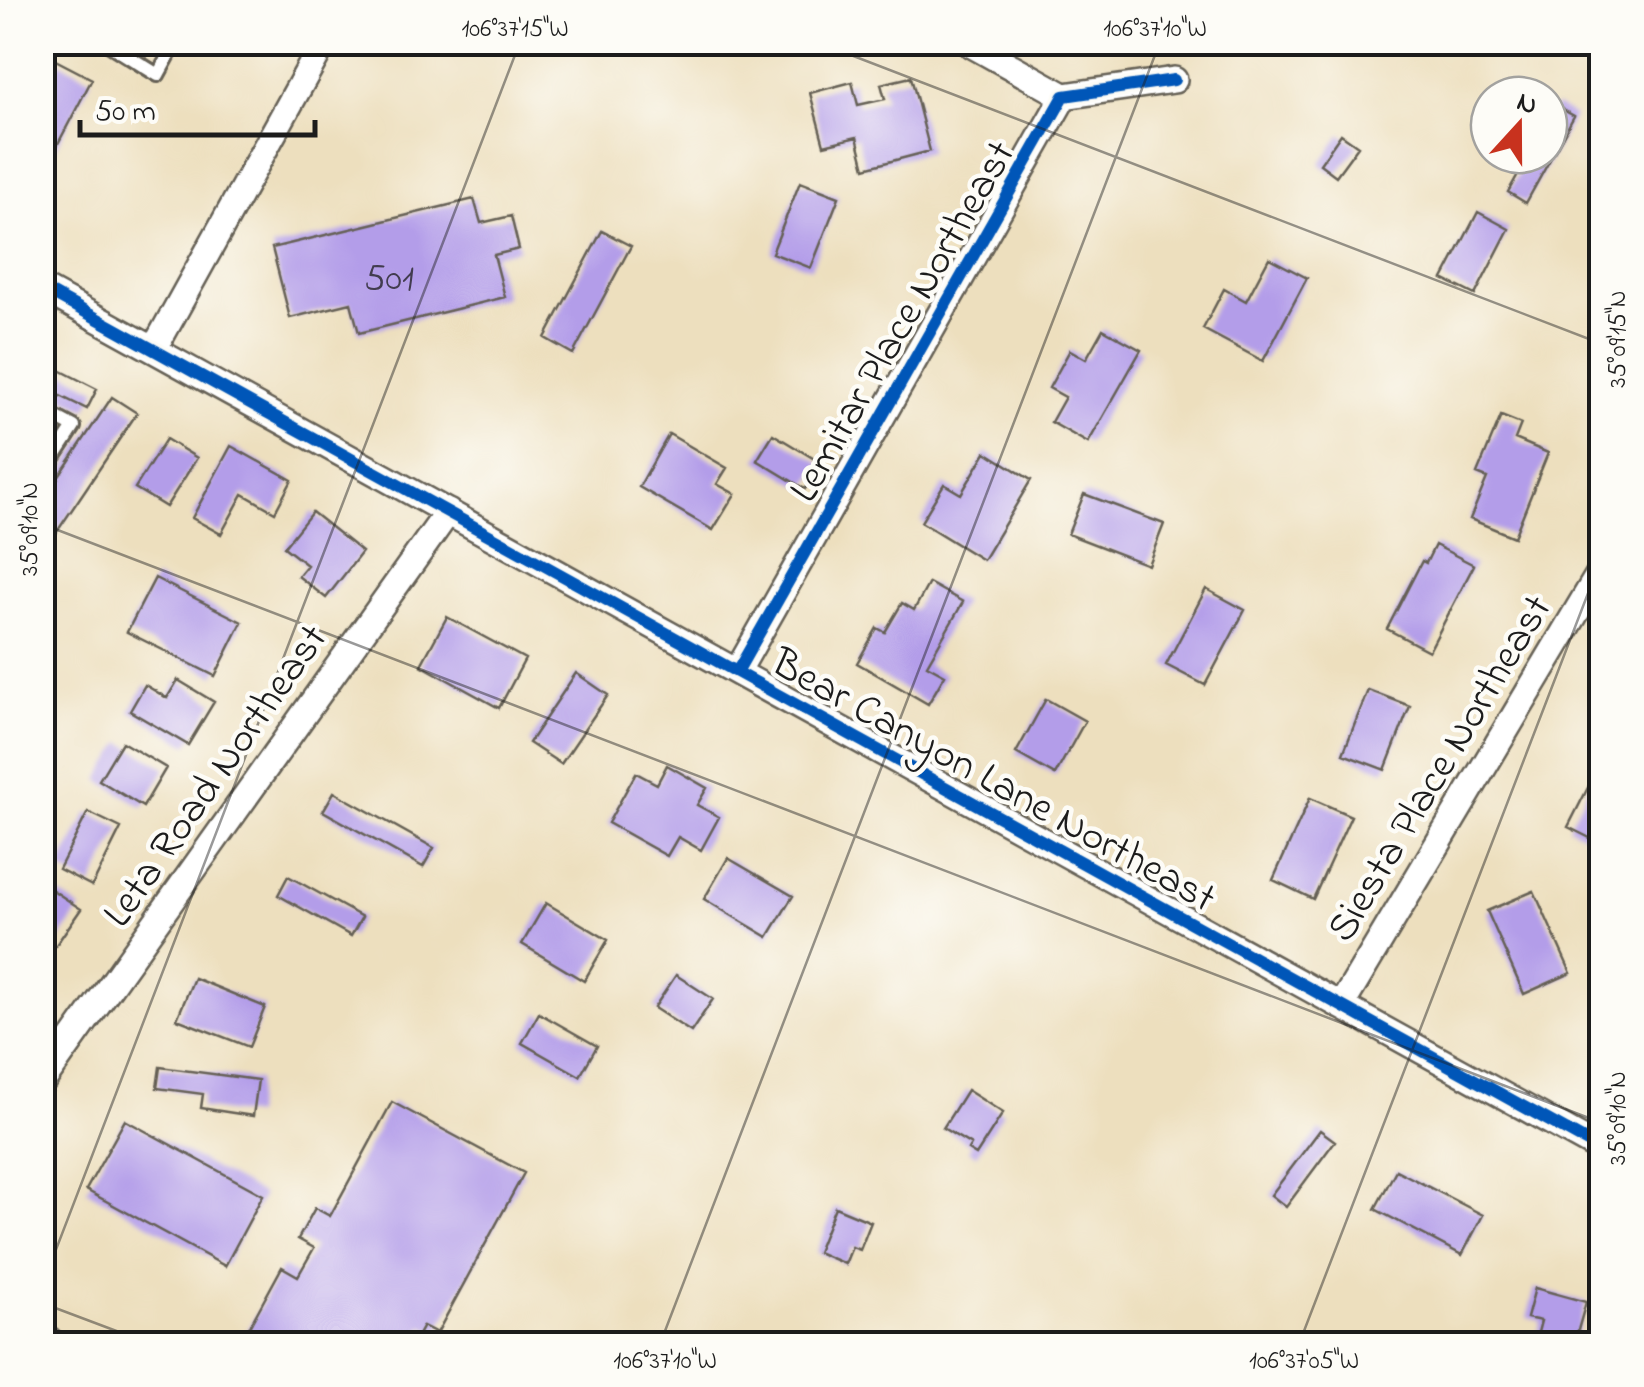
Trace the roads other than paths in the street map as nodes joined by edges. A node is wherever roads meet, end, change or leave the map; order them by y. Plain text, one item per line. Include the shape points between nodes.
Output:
1 (106, 42) edge
2 (176, 42) edge
3 (324, 42) edge
4 (967, 42) edge
5 (1174, 80) dead end
6 (1064, 96) junction
7 (42, 288) edge
8 (154, 349) junction
9 (42, 410) edge
10 (42, 476) edge
11 (448, 512) junction
12 (1602, 568) edge
13 (738, 672) junction
14 (1341, 1006) junction
15 (42, 1082) edge
16 (1602, 1150) edge

1 - 2 lane via 158,75
3 - 8 street
4 - 6 street
5 - 6 street
6 - 13 street, Lemitar Place Northeast
7 - 8 street, Bear Canyon Lane Northeast
8 - 11 street, Bear Canyon Lane Northeast
9 - 10 lane via 74,427
11 - 13 street, Bear Canyon Lane Northeast
11 - 15 street, Leta Road Northeast
12 - 14 street, Siesta Place Northeast
13 - 14 street, Bear Canyon Lane Northeast
14 - 16 street, Bear Canyon Lane Northeast

